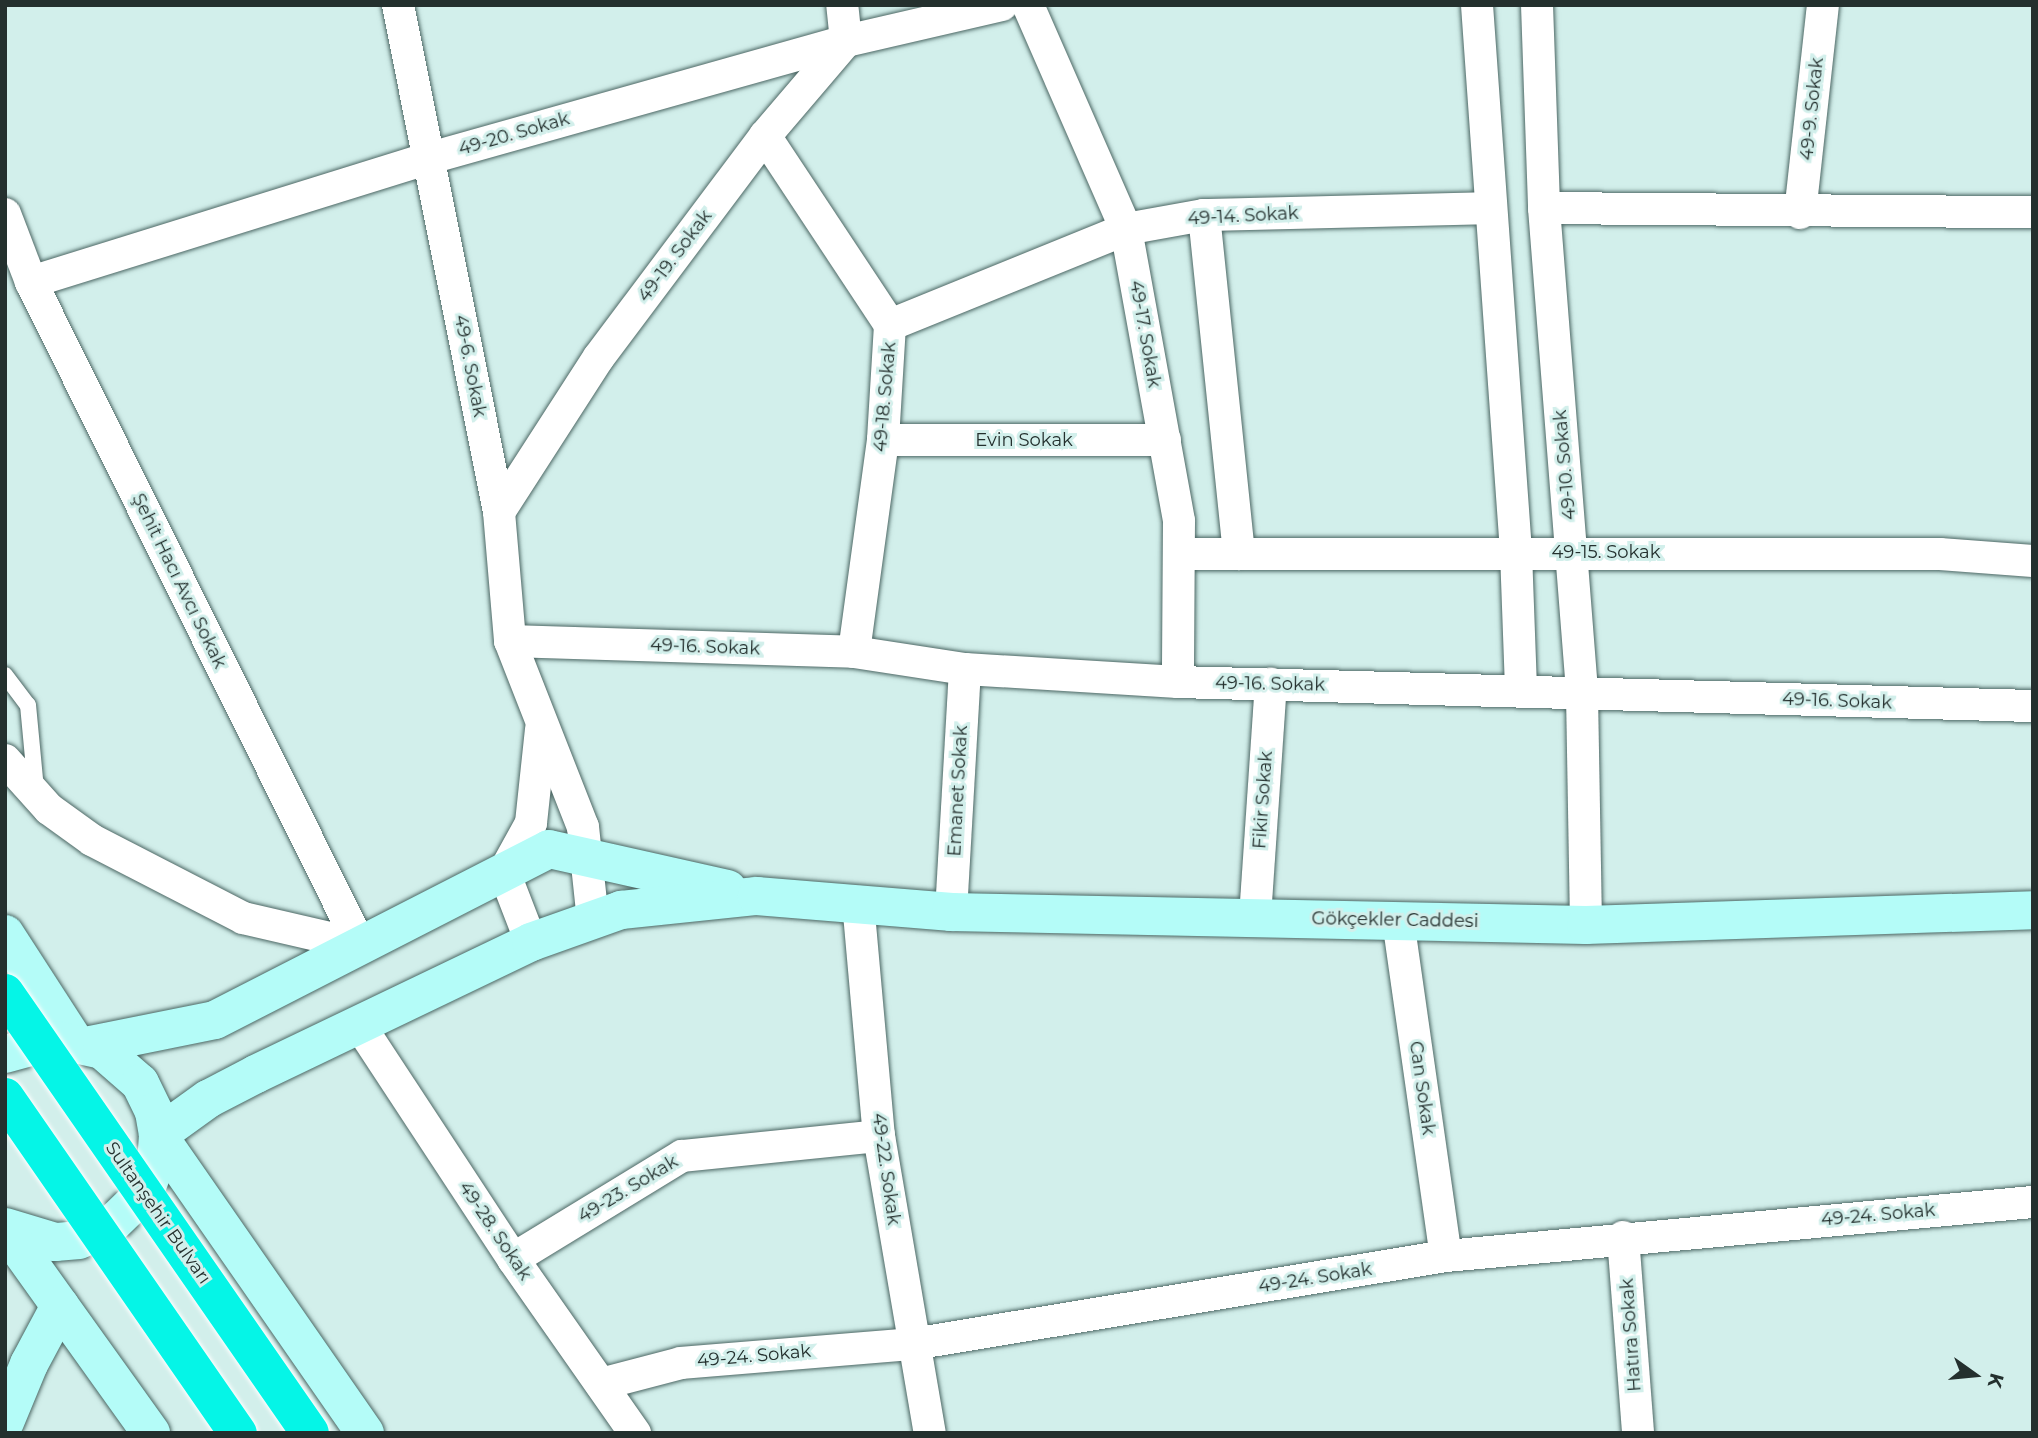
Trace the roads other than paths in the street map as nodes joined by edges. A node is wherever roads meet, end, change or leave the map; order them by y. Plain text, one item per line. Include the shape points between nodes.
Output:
1 (398, 5) edge
2 (842, 5) edge
3 (1002, 5) edge
4 (1028, 5) edge
5 (1478, 5) edge
6 (1537, 5) edge
7 (1823, 5) edge
8 (846, 41) junction
9 (765, 136) junction
10 (430, 158) junction
11 (1489, 208) junction
12 (1544, 208) junction
13 (2033, 212) edge
14 (1800, 213) junction
15 (5, 214) edge
16 (1204, 215) junction
17 (1126, 229) junction
18 (31, 282) junction
19 (890, 325) junction
20 (883, 440) junction
21 (1165, 440) junction
22 (499, 512) junction
23 (1516, 552) junction
24 (1572, 552) junction
25 (1239, 554) junction
26 (1179, 555) junction
27 (2033, 561) edge
28 (510, 640) junction
29 (854, 652) junction
30 (965, 670) junction
31 (5, 675) edge
32 (1178, 682) junction
33 (1271, 684) junction
34 (1521, 690) junction
35 (1582, 694) junction
36 (2033, 706) edge
37 (542, 725) junction
38 (8, 767) edge
39 (37, 796) junction
40 (583, 856) junction
41 (504, 872) junction
42 (757, 896) junction
43 (858, 902) junction
44 (2033, 910) edge
45 (951, 912) junction
46 (1255, 917) junction
47 (593, 920) junction
48 (1398, 920) junction
49 (1586, 925) junction
50 (5, 934) edge
51 (531, 942) junction
52 (360, 946) junction
53 (5, 993) edge
54 (360, 1026) junction
55 (83, 1043) junction
56 (5, 1054) edge
57 (5, 1097) edge
58 (158, 1135) junction
59 (879, 1136) junction
60 (2033, 1202) edge
61 (5, 1228) edge
62 (1623, 1237) junction
63 (1446, 1256) junction
64 (513, 1259) junction
65 (60, 1306) junction
66 (913, 1344) junction
67 (601, 1384) junction
68 (5, 1422) edge
69 (151, 1433) edge
70 (238, 1433) edge
71 (310, 1433) edge
72 (365, 1433) edge
73 (635, 1433) edge
74 (930, 1433) edge
75 (1638, 1433) edge

1 - 10 street, 49-6. Sokak
2 - 8 street
3 - 8 street, 49-20. Sokak
4 - 17 street, 49-17. Sokak
5 - 11 street
6 - 12 street, 49-10. Sokak
7 - 14 street, 49-9. Sokak
8 - 9 street, 49-19. Sokak
8 - 10 street, 49-20. Sokak
9 - 19 street, 49-18. Sokak
9 - 22 street, 49-19. Sokak via 599,357
10 - 18 street, 49-20. Sokak
10 - 22 street, 49-6. Sokak
11 - 16 street, 49-14. Sokak
11 - 23 street
12 - 14 street
12 - 24 street, 49-10. Sokak
13 - 14 street
15 - 18 street, Şehit Hacı Avcı Sokak
16 - 17 street, 49-14. Sokak
16 - 25 street
17 - 19 street, 49-14. Sokak
17 - 21 street, 49-17. Sokak
18 - 52 street, Şehit Hacı Avcı Sokak
19 - 20 street, 49-18. Sokak
20 - 21 street, Evin Sokak
20 - 29 street, 49-18. Sokak
21 - 26 street, 49-17. Sokak via 1179,521
22 - 28 street, 49-6. Sokak
23 - 24 street, 49-15. Sokak
23 - 25 street, 49-15. Sokak
23 - 34 street
24 - 27 street, 49-15. Sokak via 1940,554
24 - 35 street, 49-10. Sokak
25 - 26 street, 49-15. Sokak
26 - 32 street, 49-17. Sokak
28 - 29 street, 49-16. Sokak
28 - 37 street, 49-6. Sokak
29 - 30 street, 49-16. Sokak
30 - 32 street, 49-16. Sokak
30 - 45 street, Emanet Sokak
31 - 39 lane via 28,705
32 - 33 street, 49-16. Sokak
33 - 34 street, 49-16. Sokak
33 - 46 street, Fikir Sokak
34 - 35 street, 49-16. Sokak
35 - 36 street, 49-16. Sokak
35 - 49 street, 49-10. Sokak
37 - 40 street, 49-6. Sokak via 583,827
37 - 41 street via 531,823
38 - 39 street
39 - 52 street via 92,840 243,918
40 - 41 main road via 549,849
40 - 42 main road
40 - 47 street, 49-6. Sokak
41 - 51 street
41 - 52 main road
42 - 43 main road, Gökçekler Caddesi
42 - 47 main road via 621,909
43 - 45 main road, Gökçekler Caddesi
43 - 59 street, 49-22. Sokak
44 - 49 main road, Gökçekler Caddesi
45 - 46 main road, Gökçekler Caddesi
46 - 48 main road, Gökçekler Caddesi
47 - 51 main road
48 - 49 main road, Gökçekler Caddesi
48 - 63 street, Can Sokak
50 - 55 main road
51 - 54 main road
52 - 55 main road via 215,1020
53 - 71 highway, Sultanşehir Bulvarı, bridge
54 - 58 main road via 208,1098
54 - 64 street, 49-28. Sokak
55 - 56 main road via 37,1042
55 - 58 main road via 119,1061 139,1081 154,1112
57 - 70 highway, bridge
58 - 61 main road via 149,1182 130,1211 108,1228 79,1240 55,1242
58 - 72 main road
59 - 64 street, 49-23. Sokak via 682,1156
59 - 66 street, 49-22. Sokak
60 - 62 street, 49-24. Sokak
61 - 65 main road
62 - 63 street, 49-24. Sokak
62 - 75 street, Hatıra Sokak
63 - 66 street, 49-24. Sokak
64 - 67 street, 49-28. Sokak
65 - 68 main road
65 - 69 main road
66 - 67 street, 49-24. Sokak via 681,1363
66 - 74 street, 49-22. Sokak
67 - 73 street, 49-28. Sokak

